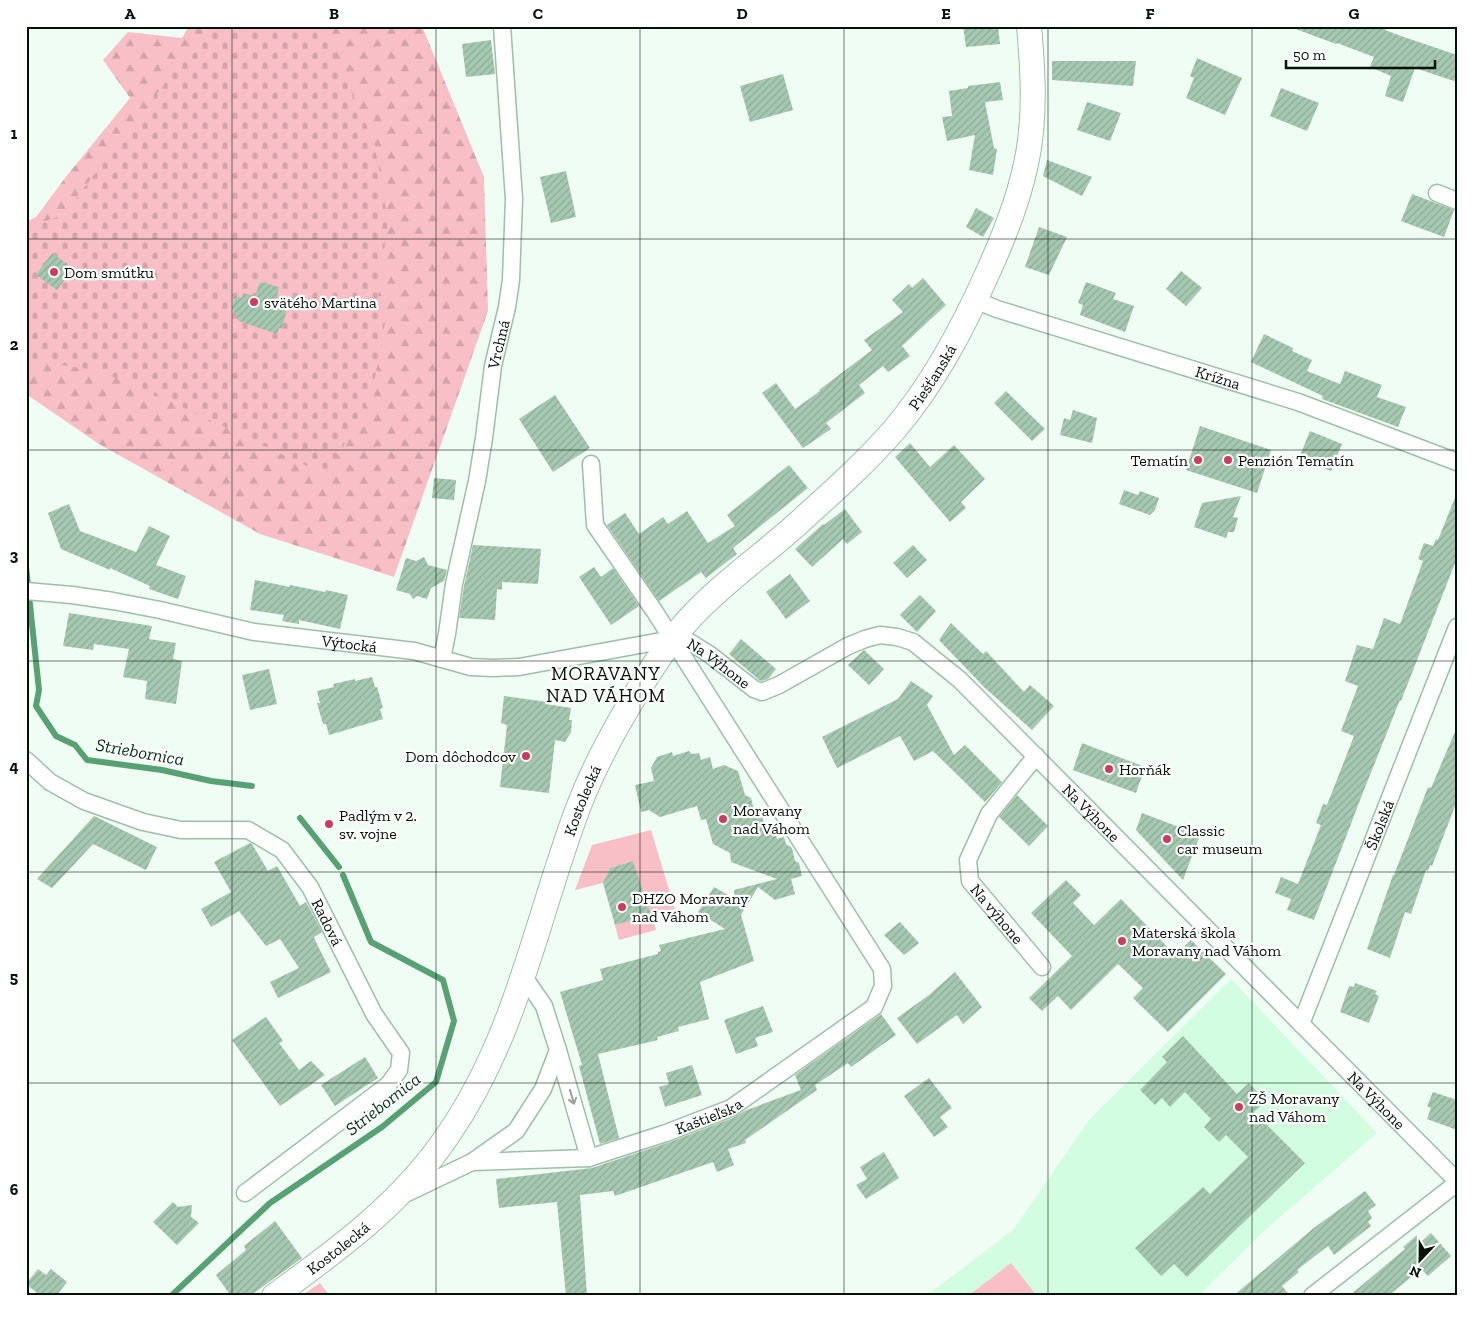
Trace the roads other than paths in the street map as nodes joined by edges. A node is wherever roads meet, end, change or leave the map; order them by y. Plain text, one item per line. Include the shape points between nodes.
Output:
1 (502, 26) edge
2 (1029, 26) edge
3 (1437, 193) dead end
4 (1457, 201) edge
5 (975, 300) junction
6 (1457, 462) edge
7 (591, 464) dead end
8 (26, 591) edge
9 (1457, 627) edge
10 (672, 639) junction
11 (442, 658) junction
12 (1036, 756) junction
13 (26, 760) edge
14 (1042, 967) dead end
15 (524, 977) junction
16 (1301, 1024) junction
17 (558, 1050) junction
18 (589, 1158) junction
19 (472, 1162) junction
20 (1457, 1182) edge
21 (245, 1193) dead end
22 (398, 1197) junction
23 (274, 1296) edge
24 (1312, 1296) edge

1 - 11 street, Vrchná via 514,190 511,280 493,366 477,481 454,584
2 - 5 main road, Piešťanská via 1032,118 1027,161 1016,205
3 - 4 street
5 - 6 street, Krížna via 1298,402
5 - 10 main road, Piešťanská via 944,358 895,428 805,518 706,602
7 - 10 street via 595,526
8 - 11 street, Výtocká via 72,594 254,632 383,646
9 - 16 street, Školská
10 - 11 street, Výtocká via 519,667 471,667
10 - 12 street, Na Výhone via 688,641 762,692 848,646 880,635 897,636 913,642 960,680
10 - 15 main road, Kostolecká via 624,714 580,804
10 - 18 street, Kaštieľska via 882,969 883,986 874,1007 731,1108
12 - 14 street, Na výhone via 989,814 968,860 970,881
12 - 16 street, Na Výhone
13 - 21 street, Radová via 50,782 84,800 143,822 181,830 248,830 282,850 310,887 374,1014 401,1053 399,1070 388,1084
15 - 17 street via 544,1006
15 - 22 main road, Kostolecká via 497,1048 463,1113 433,1157
16 - 20 street, Na Výhone
17 -> 18 street
17 - 19 street, Kostolecká via 543,1090 516,1131
18 - 19 street, Kostolecká
19 - 22 street, Kostolecká
20 - 24 street
22 - 23 main road, Kostolecká via 355,1235

